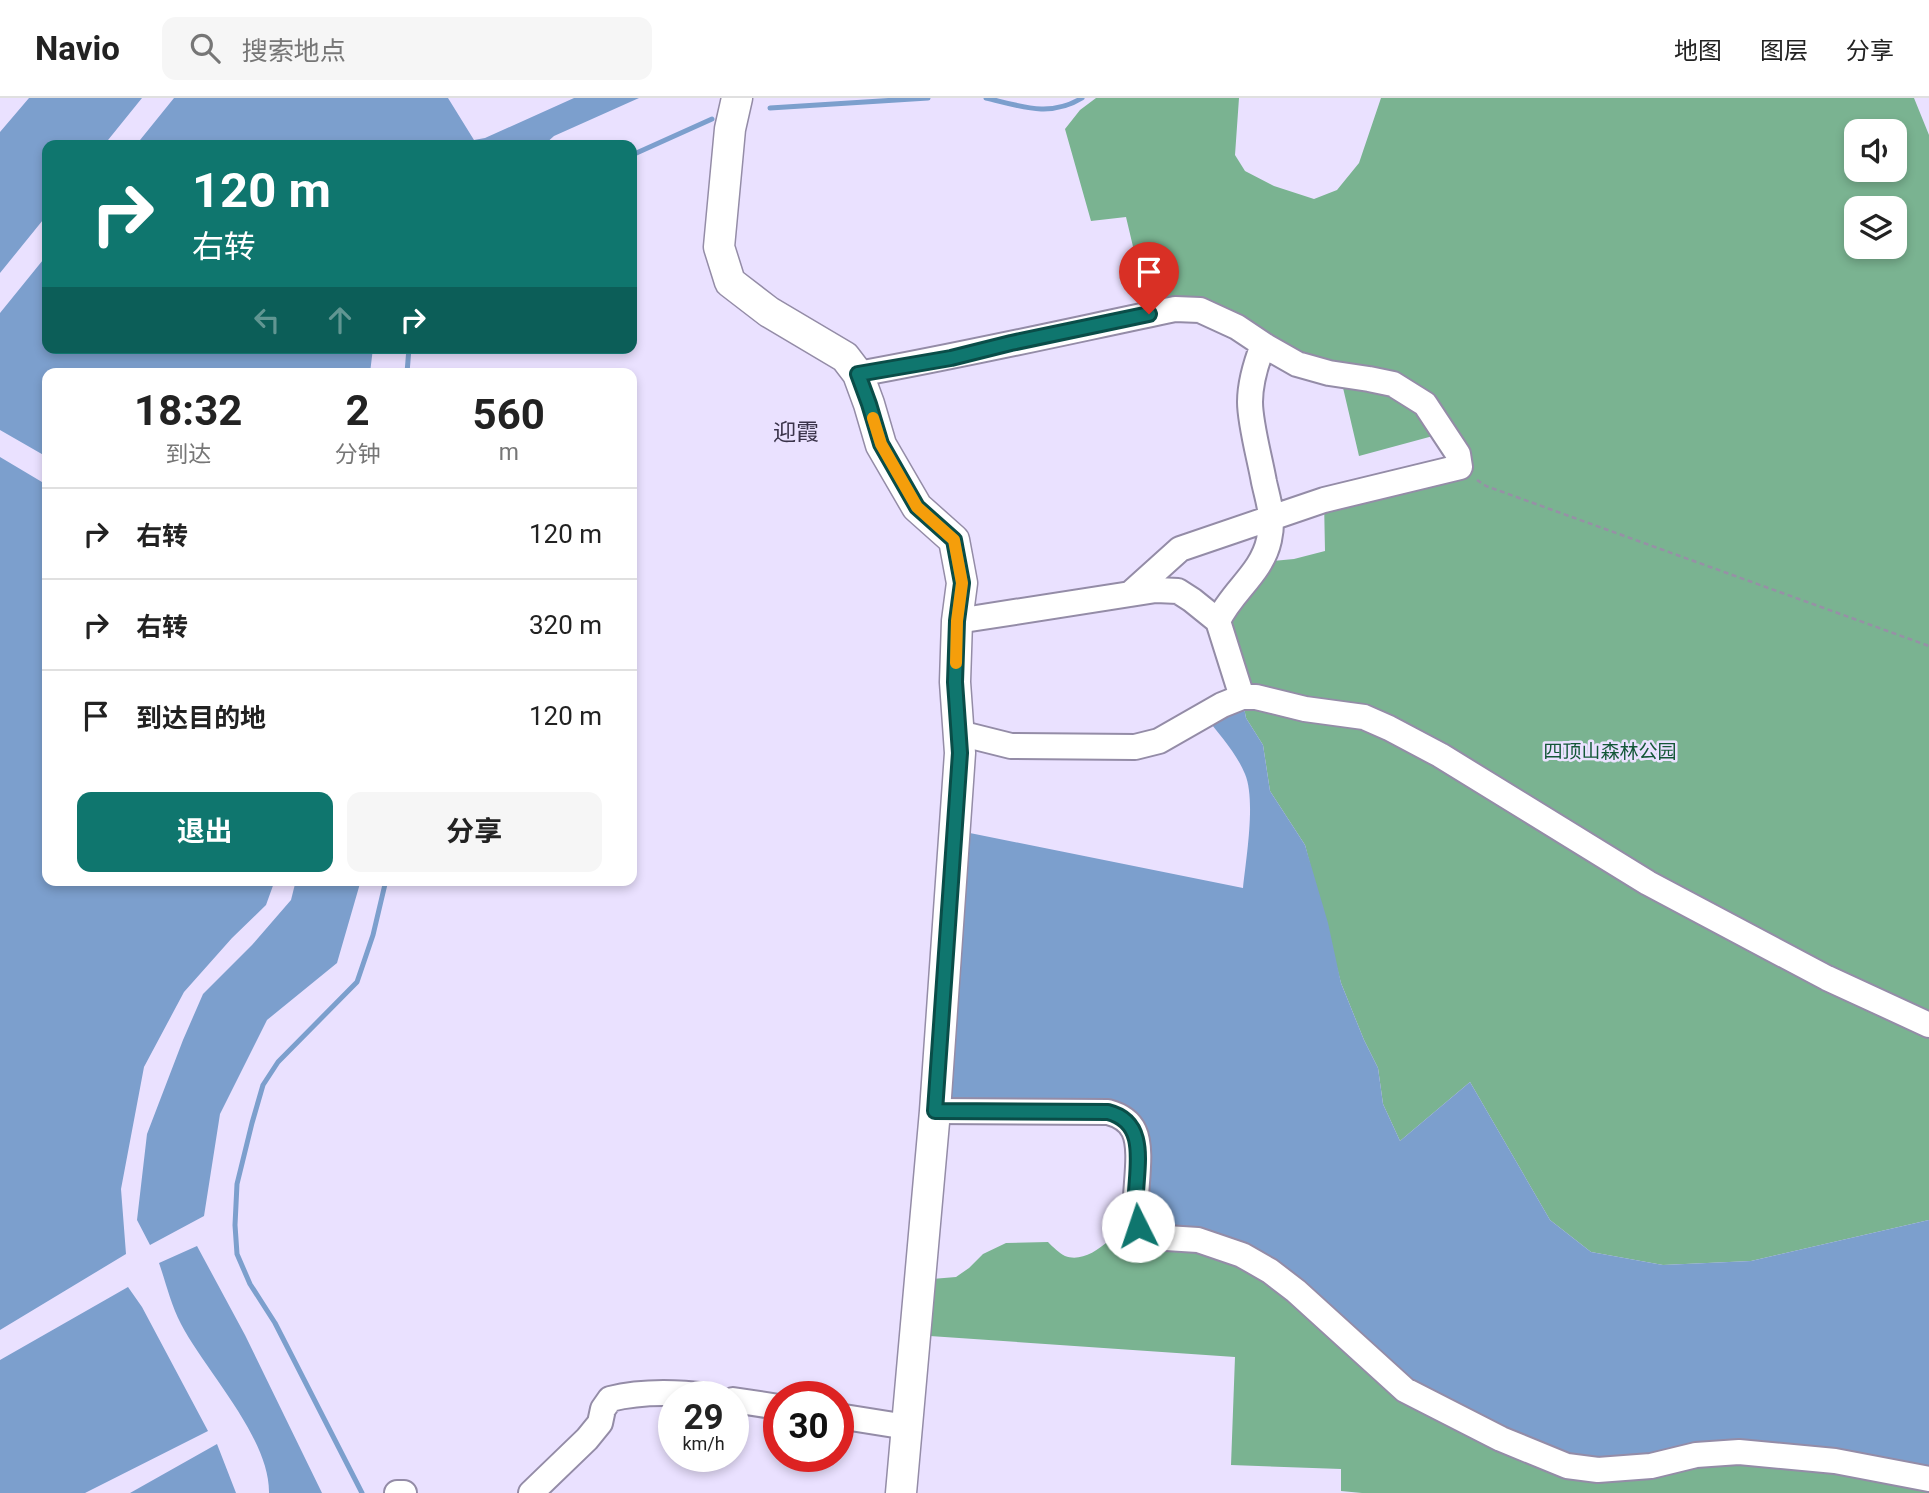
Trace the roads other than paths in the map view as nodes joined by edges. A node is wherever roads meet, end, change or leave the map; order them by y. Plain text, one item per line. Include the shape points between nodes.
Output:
1 (737, 98) edge
2 (1263, 345) junction
3 (858, 374) junction
4 (1272, 519) junction
5 (1130, 594) junction
6 (957, 621) junction
7 (1218, 621) junction
8 (1242, 697) junction
9 (959, 733) junction
10 (1929, 1025) edge
11 (935, 1111) junction
12 (658, 1393) edge
13 (854, 1419) edge
14 (907, 1427) junction
15 (1929, 1479) edge
16 (397, 1493) edge
17 (404, 1493) edge
18 (531, 1493) edge
19 (901, 1493) edge

1 - 3 main road via 719,247 730,282 769,313 845,357
2 - 3 street via 1200,310 1175,309
2 - 4 street via 1250,403
2 - 4 street via 1297,364 1393,384 1425,404 1458,454 1460,467 1324,500
3 - 6 main road via 881,444 917,507 954,540 962,583
4 - 5 street via 1180,549
4 - 7 street via 1261,562
5 - 6 street
5 - 7 street via 1178,591
6 - 9 main road
7 - 8 street
8 - 9 street via 1160,741 1135,747 1011,746
8 - 10 street via 1364,717 1389,727 1648,883 1827,978
9 - 11 main road
11 - 14 main road
11 - 15 street via 1117,1115 1135,1133 1135,1211 1138,1226 1150,1237 1198,1240 1242,1255 1296,1291 1405,1390 1501,1439 1567,1466 1598,1470 1651,1466 1696,1455 1739,1452 1835,1461
12 - 18 street via 610,1399 587,1439
13 - 14 street
14 - 19 main road
16 - 17 street

